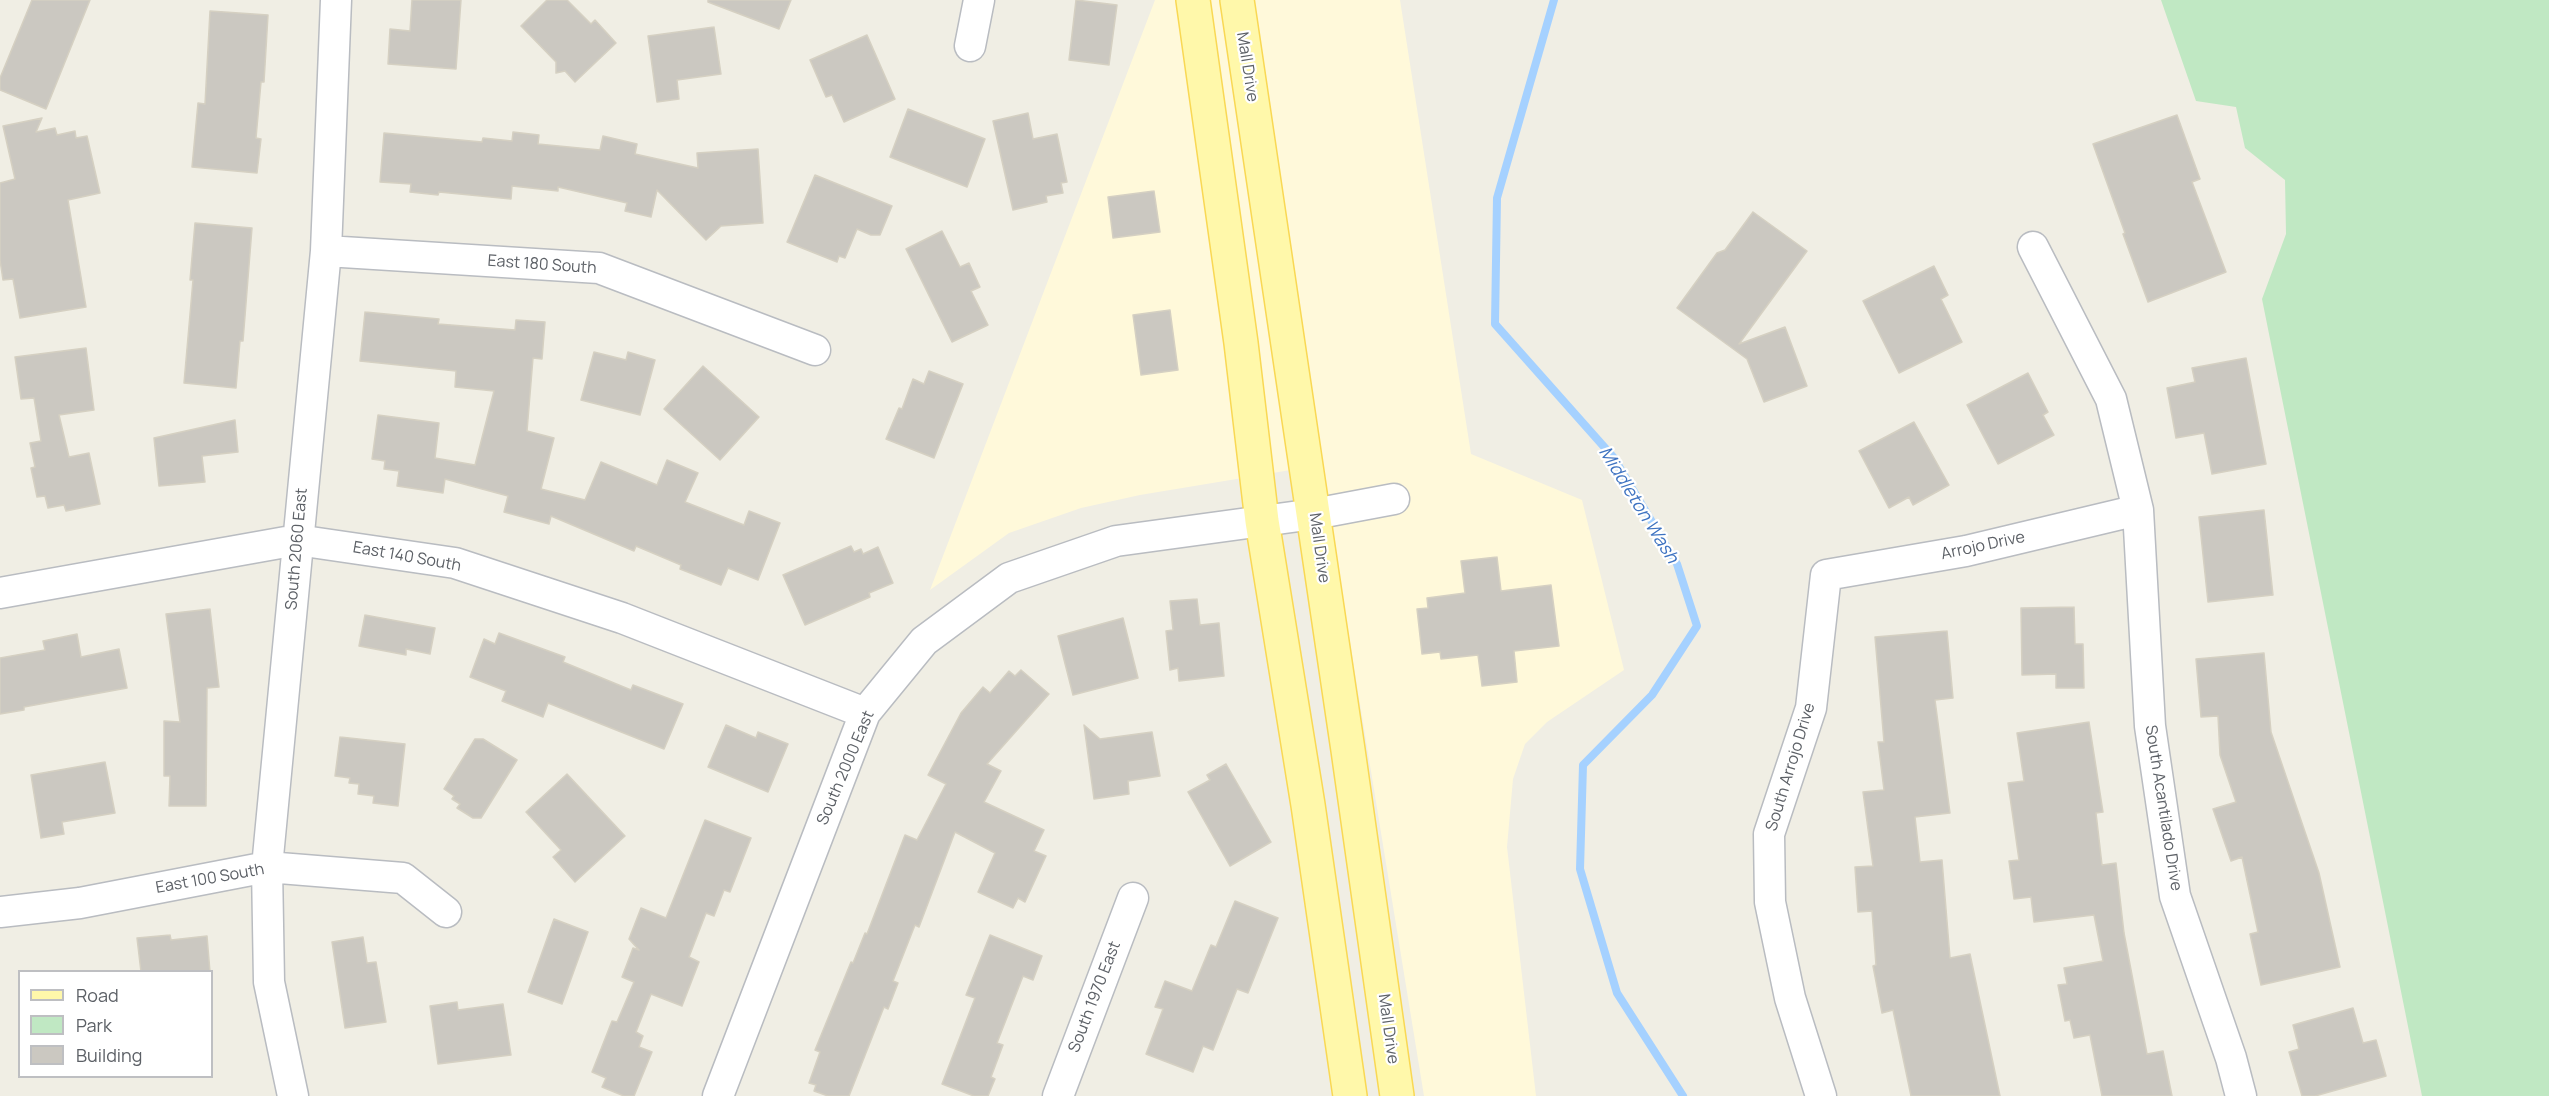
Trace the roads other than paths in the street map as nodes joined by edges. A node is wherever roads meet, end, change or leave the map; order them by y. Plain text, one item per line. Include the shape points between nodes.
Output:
1 (336, 0) edge
2 (979, 0) edge
3 (1193, 0) edge
4 (1237, 0) edge
5 (970, 46) dead end
6 (2033, 247) dead end
7 (326, 251) junction
8 (815, 350) dead end
9 (1394, 499) dead end
10 (2138, 510) junction
11 (1314, 514) junction
12 (1262, 521) junction
13 (297, 540) junction
14 (1826, 575) joint
15 (0, 593) edge
16 (865, 713) junction
17 (267, 867) junction
18 (1133, 898) dead end
19 (0, 912) edge
20 (446, 912) dead end
21 (293, 1096) edge
22 (718, 1096) edge
23 (1058, 1096) edge
24 (1350, 1096) edge
25 (1397, 1096) edge
26 (1821, 1096) edge
27 (2241, 1096) edge

1 - 7 street, South 2060 East
2 - 5 street
3 - 12 main road
4 - 11 main road, Mall Drive
6 - 10 street, South Acantilado Drive via 2111,399
7 - 8 street, East 180 South via 599,268
7 - 13 street, South 2060 East
9 - 11 street, South 2000 East
10 - 14 street, Arrojo Drive via 1966,551
10 - 27 street, South Acantilado Drive via 2150,726 2175,896
11 - 12 street, South 2000 East
11 - 25 main road, Mall Drive
12 - 16 street, South 2000 East via 1116,541 1009,578 924,642
12 - 24 main road
13 - 15 street, East 140 South
13 - 16 street, East 140 South via 455,563 622,618
13 - 17 street, South 2060 East
14 - 26 street, South Arrojo Drive via 1811,708 1769,834 1770,902 1790,998
16 - 22 street, South 2000 East
17 - 19 street, East 100 South via 80,903
17 - 20 street, East 100 South via 403,878
17 - 21 street, South 2060 East via 269,982
18 - 23 street, South 1970 East

